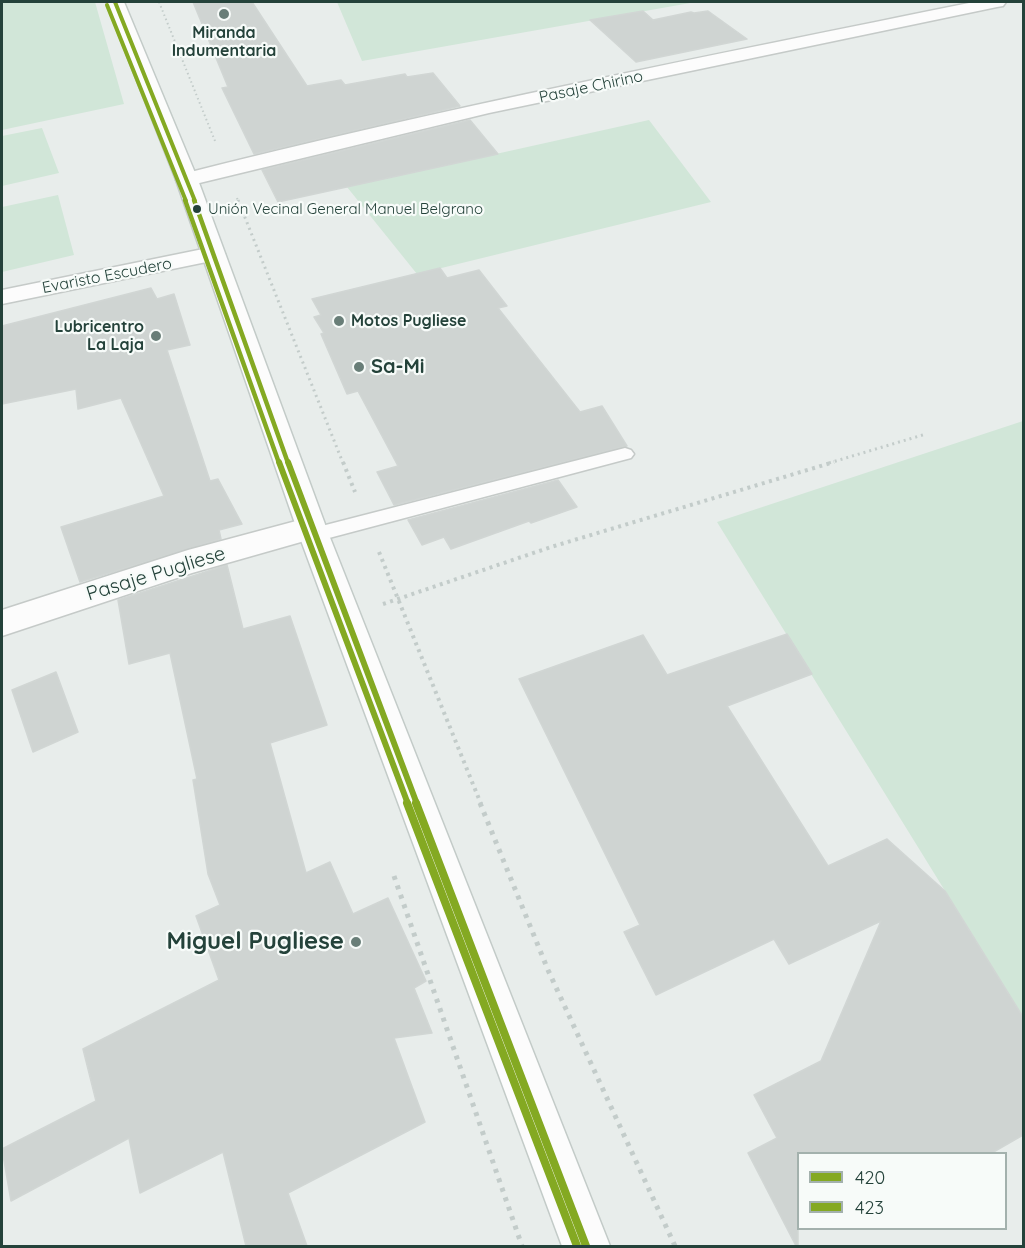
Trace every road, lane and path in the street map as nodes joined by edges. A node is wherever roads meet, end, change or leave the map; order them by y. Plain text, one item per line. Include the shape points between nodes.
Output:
1 (115, 2) edge
2 (159, 2) edge
3 (997, 2) edge
4 (226, 170) junction
5 (187, 180) junction
6 (213, 254) junction
7 (2, 297) edge
8 (926, 434) dead end
9 (625, 454) dead end
10 (367, 521) junction
11 (313, 531) junction
12 (398, 599) junction
13 (345, 616) junction
14 (2, 623) edge
15 (586, 1246) edge
16 (675, 1246) edge

1 - 5 main road
2 - 4 path
3 - 4 main road, Pasaje Chirino via 484,110
4 - 5 main road, Pasaje Chirino
4 - 10 path
5 - 6 main road
6 - 7 main road, Evaristo Escudero
6 - 11 main road
8 - 12 path via 551,547
9 - 10 lane
10 - 11 lane
10 - 12 path
11 - 13 main road
11 - 14 main road, Pasaje Pugliese via 188,562
12 - 13 path
12 - 16 path via 548,970
13 - 15 main road

